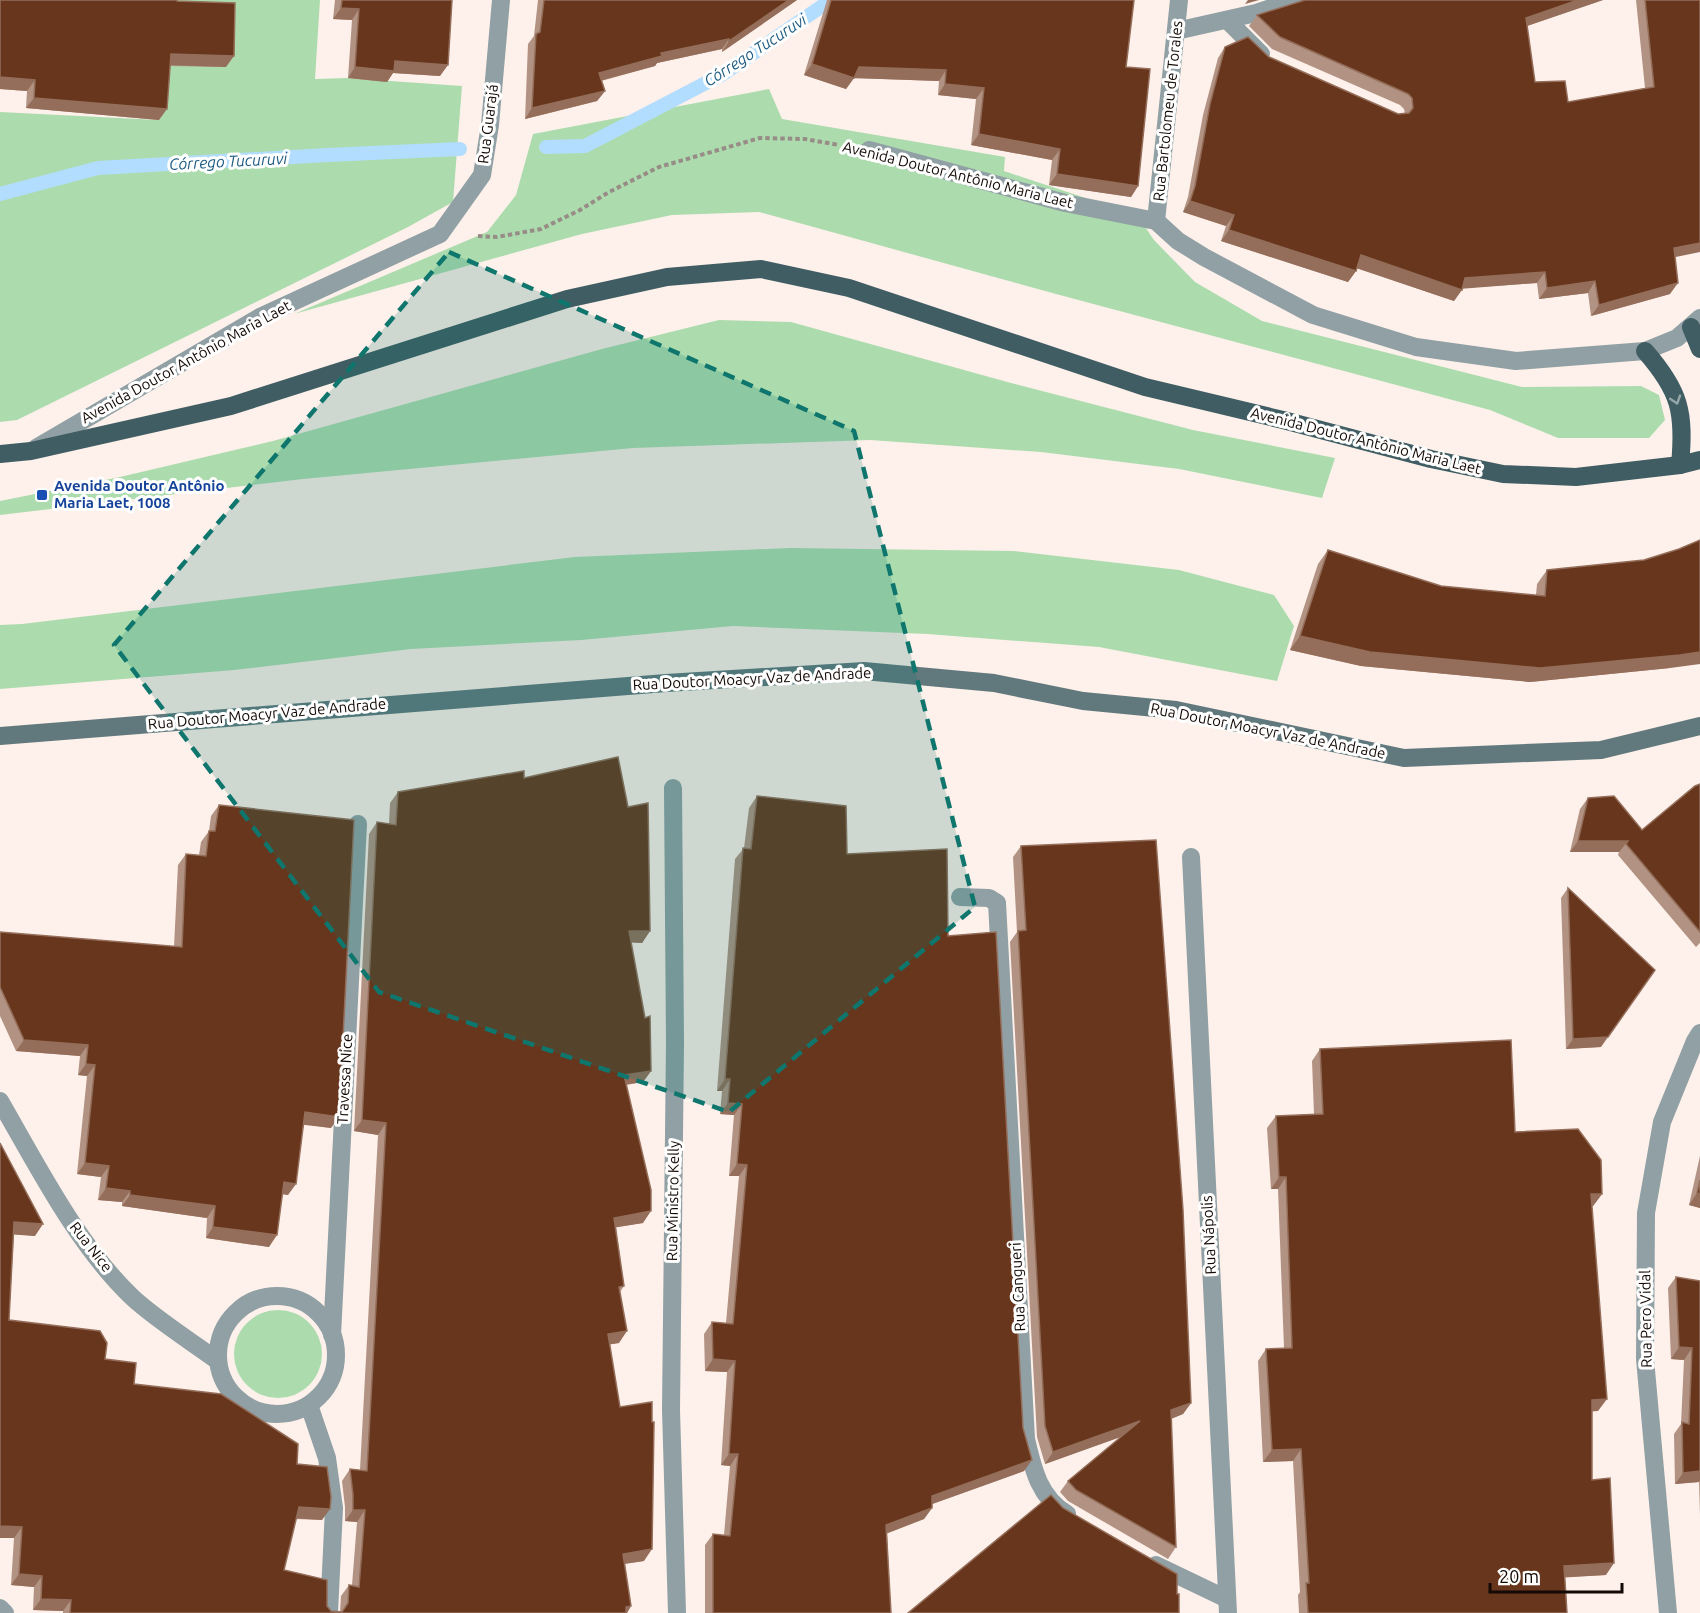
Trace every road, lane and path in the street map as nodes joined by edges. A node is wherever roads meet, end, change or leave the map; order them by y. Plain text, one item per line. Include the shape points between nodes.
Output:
1 (501, 0) edge
2 (1179, 0) edge
3 (1295, 0) edge
4 (1227, 20) junction
5 (1176, 31) junction
6 (1276, 63) edge
7 (869, 150) joint
8 (1156, 221) junction
9 (440, 234) junction
10 (1696, 322) edge
11 (1700, 349) edge
12 (1645, 351) junction
13 (31, 451) junction
14 (0, 454) edge
15 (1700, 460) edge
16 (1680, 465) junction
17 (1700, 726) edge
18 (46, 732) junction
19 (0, 736) edge
20 (0, 747) edge
21 (673, 788) dead end
22 (358, 824) dead end
23 (1191, 857) dead end
24 (960, 897) dead end
25 (1700, 1033) edge
26 (0, 1101) edge
27 (332, 1335) junction
28 (218, 1361) junction
29 (309, 1405) junction
30 (1082, 1523) edge
31 (1140, 1556) edge
32 (1228, 1606) edge
33 (0, 1608) edge
34 (5, 1613) edge
35 (329, 1613) edge
36 (677, 1613) edge
37 (1668, 1613) edge

1 - 9 street, Rua Guarajá via 482,175
2 - 5 street, Rua Bartolomeu de Torales
3 - 4 street
4 - 5 street
4 - 6 street via 1250,45
5 - 8 street, Rua Bartolomeu de Torales
7 - 8 street, Avenida Doutor Antônio Maria Laet via 1065,204
7 - 9 path, Avenida Doutor Antônio Maria Laet via 805,139 760,138 659,166 540,229 497,237
8 - 12 street via 1204,257 1313,315 1416,347 1516,361
9 - 13 street, Avenida Doutor Antônio Maria Laet via 260,317
10 - 11 main road
10 - 12 street via 1677,338
12 -> 16 main road via 1668,380 1682,417
13 - 14 main road, Avenida Doutor Antônio Maria Laet
13 - 16 main road, Avenida Doutor Antônio Maria Laet via 231,406 567,299 667,277 761,269 849,288 1146,387 1431,459 1503,474 1575,477
15 - 16 main road, Avenida Doutor Antônio Maria Laet
17 - 18 street, Rua Doutor Moacyr Vaz de Andrade via 1601,750 1404,758 1176,710 1083,701 994,683 864,671
18 - 19 street
18 - 20 street
21 - 36 street, Rua Ministro Kelly via 671,1410
22 - 27 street, Travessa Nice
23 - 32 street, Rua Nápolis
24 - 30 street, Rua Cangueri via 989,898 997,903 1026,1439 1040,1487 1061,1510
25 - 37 street, Rua Pero Vidal via 1662,1122 1646,1214 1645,1359
26 - 28 street, Rua Nice via 62,1209 105,1266 134,1298
27 - 28 street via 323,1318 309,1305 291,1297 254,1300 238,1310 226,1325
27 - 29 street via 336,1354 333,1374 324,1392
28 - 29 street via 224,1381 235,1397 252,1409 271,1414 291,1413
29 - 35 street via 327,1458 334,1508
31 - 32 street
33 - 34 street

